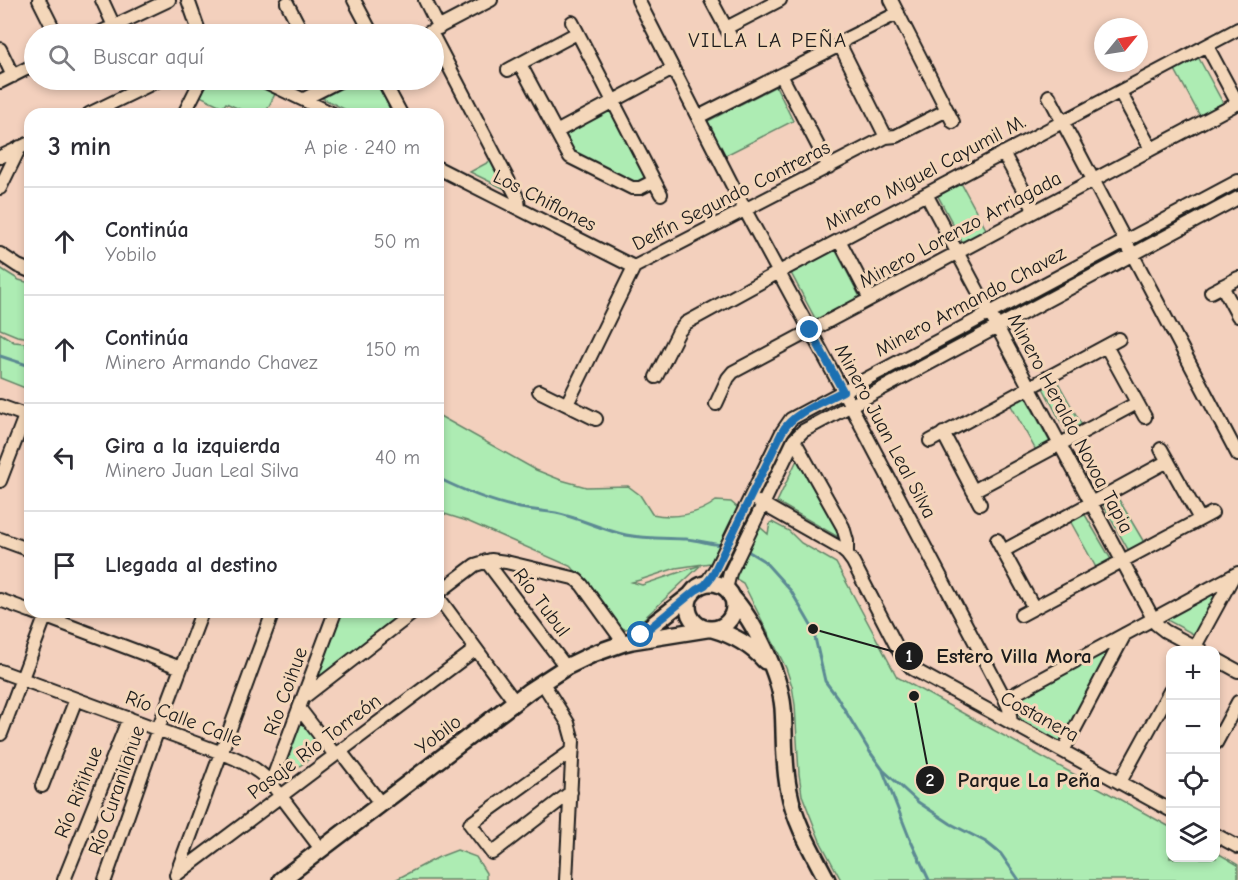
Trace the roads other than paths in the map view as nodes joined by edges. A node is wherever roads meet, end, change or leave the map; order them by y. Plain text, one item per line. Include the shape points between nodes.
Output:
1 (39, 0) edge
2 (102, 0) edge
3 (169, 0) edge
4 (188, 0) edge
5 (354, 0) edge
6 (425, 0) edge
7 (491, 0) edge
8 (638, 0) edge
9 (711, 0) edge
10 (780, 0) edge
11 (891, 0) edge
12 (286, 3) dead end
13 (898, 13) junction
14 (51, 24) edge
15 (113, 24) edge
16 (118, 24) edge
17 (196, 24) edge
18 (298, 24) edge
19 (367, 24) edge
20 (430, 24) edge
21 (444, 26) edge
22 (726, 28) junction
23 (1238, 29) edge
24 (733, 41) dead end
25 (840, 45) junction
26 (1207, 46) junction
27 (0, 49) edge
28 (444, 56) edge
29 (520, 64) junction
30 (673, 69) junction
31 (24, 70) edge
32 (508, 70) dead end
33 (782, 75) junction
34 (13, 76) junction
35 (0, 82) edge
36 (138, 90) edge
37 (196, 90) edge
38 (284, 90) edge
39 (317, 90) edge
40 (388, 90) edge
41 (1120, 92) junction
42 (1049, 96) dead end
43 (304, 99) junction
44 (118, 100) junction
45 (613, 101) junction
46 (1238, 103) edge
47 (101, 108) edge
48 (114, 108) edge
49 (187, 108) edge
50 (321, 108) edge
51 (398, 108) edge
52 (947, 110) junction
53 (698, 117) junction
54 (953, 122) dead end
55 (1062, 122) junction
56 (556, 132) junction
57 (886, 137) junction
58 (24, 145) edge
59 (24, 147) edge
60 (1151, 149) junction
61 (1003, 153) junction
62 (0, 157) edge
63 (829, 167) junction
64 (444, 171) edge
65 (1093, 180) junction
66 (654, 181) junction
67 (1238, 181) edge
68 (0, 188) edge
69 (661, 194) dead end
70 (926, 194) junction
71 (1238, 198) edge
72 (519, 208) junction
73 (745, 210) junction
74 (1035, 211) junction
75 (839, 240) junction
76 (1126, 241) junction
77 (957, 252) junction
78 (0, 254) edge
79 (1133, 254) junction
80 (634, 267) junction
81 (24, 268) edge
82 (779, 272) junction
83 (1238, 278) edge
84 (870, 299) junction
85 (990, 313) junction
86 (1238, 316) edge
87 (997, 326) junction
88 (810, 330) junction
89 (1119, 339) dead end
90 (1106, 346) junction
91 (656, 377) dead end
92 (1029, 387) junction
93 (539, 391) dead end
94 (843, 391) junction
95 (1137, 403) junction
96 (567, 404) junction
97 (716, 404) dead end
98 (850, 405) junction
99 (0, 406) edge
100 (24, 415) edge
101 (1144, 417) dead end
102 (596, 418) dead end
103 (24, 425) edge
104 (943, 434) junction
105 (795, 440) junction
106 (930, 441) dead end
107 (1060, 444) junction
108 (1161, 449) dead end
109 (1238, 456) edge
110 (1167, 461) junction
111 (0, 482) edge
112 (973, 491) junction
113 (750, 498) junction
114 (1091, 503) junction
115 (980, 504) dead end
116 (764, 505) junction
117 (1212, 513) dead end
118 (1200, 519) junction
119 (0, 539) edge
120 (24, 548) edge
121 (847, 554) junction
122 (486, 561) junction
123 (1122, 561) junction
124 (1236, 574) edge
125 (699, 589) junction
126 (444, 590) edge
127 (728, 592) junction
128 (0, 600) edge
129 (444, 604) edge
130 (1034, 608) junction
131 (24, 609) edge
132 (1022, 615) dead end
133 (45, 618) edge
134 (56, 618) edge
135 (197, 618) edge
136 (271, 618) edge
137 (332, 618) edge
138 (407, 618) edge
139 (1153, 619) junction
140 (709, 629) junction
141 (1125, 634) junction
142 (628, 642) junction
143 (1191, 646) edge
144 (1198, 646) edge
145 (476, 649) junction
146 (1220, 662) edge
147 (566, 667) junction
148 (181, 668) junction
149 (771, 668) junction
150 (0, 670) edge
151 (1238, 671) edge
152 (22, 679) junction
153 (542, 682) junction
154 (1166, 698) edge
155 (76, 699) junction
156 (1005, 699) junction
157 (514, 702) junction
158 (1238, 702) edge
159 (301, 703) junction
160 (129, 718) junction
161 (1011, 723) junction
162 (158, 729) junction
163 (1, 734) edge
164 (1220, 734) edge
165 (573, 750) junction
166 (1064, 752) junction
167 (222, 753) junction
168 (338, 753) junction
169 (1120, 782) junction
170 (272, 783) junction
171 (42, 786) dead end
172 (571, 792) junction
173 (281, 796) junction
174 (381, 804) junction
175 (1166, 808) edge
176 (1220, 837) edge
177 (1238, 846) edge
178 (321, 849) junction
179 (175, 878) edge
180 (64, 880) edge
181 (105, 880) edge
182 (281, 880) edge
183 (566, 880) edge
184 (827, 880) edge

1 - 14 street
2 - 15 street
3 - 16 street
4 - 17 street
5 - 19 street
6 - 20 street
7 - 21 street
8 - 30 street, Minero Juan Leal Silva
9 - 22 street
10 - 22 street
11 - 13 street
12 - 18 street
13 - 25 street
13 - 52 street
22 - 24 street
23 - 26 street, Minero Miguel Cayumil M.
25 - 33 street
25 - 57 street
26 - 41 street, Minero Miguel Cayumil M.
26 - 46 street
27 - 34 street
28 - 72 street via 516,195
29 - 32 street
29 - 45 street via 575,27
29 - 56 street
30 - 45 street
30 - 53 street, Minero Juan Leal Silva
31 - 34 street
33 - 53 street
33 - 63 street
34 - 35 street
36 - 44 street
37 - 49 street
38 - 43 street
39 - 43 street
40 - 51 street
41 - 55 street, Minero Miguel Cayumil M.
41 - 60 street
42 - 55 street
43 - 50 street
44 - 47 street
44 - 48 street
45 - 56 street
45 - 66 street
46 - 60 street, Minero Lorenzo Arriagada
52 - 54 street
52 - 57 street, Delfín Segundo Contreras via 896,136
53 - 73 street, Minero Juan Leal Silva
55 - 61 street, Minero Miguel Cayumil M.
55 - 65 street
56 - 66 street via 570,157 623,184 636,189
57 - 63 street, Delfín Segundo Contreras
58 - 62 street
59 - 68 street
60 - 65 street, Minero Lorenzo Arriagada
61 - 70 street, Minero Miguel Cayumil M.
61 - 74 street
63 - 73 street, Delfín Segundo Contreras
64 - 72 street, Los Chiflones
65 - 74 street, Minero Lorenzo Arriagada
65 - 76 street
66 - 69 street
67 - 76 street, Minero Armando Chavez
70 - 75 street, Minero Miguel Cayumil M.
70 - 77 street, Minero Heraldo Novoa Tapia
71 - 79 street, Minero Armando Chavez
72 - 80 street, Los Chiflones
73 - 80 street, Delfín Segundo Contreras
73 - 82 street, Minero Juan Leal Silva
74 - 77 street, Minero Lorenzo Arriagada
75 - 82 street, Minero Miguel Cayumil M.
75 - 84 street
76 - 79 street
76 - 85 street, Minero Armando Chavez
77 - 84 street, Minero Lorenzo Arriagada
77 - 85 street, Minero Heraldo Novoa Tapia
78 - 81 street
79 - 87 street, Minero Armando Chavez
79 - 109 street
80 - 96 street, Delfín Segundo Contreras
82 - 88 street, Minero Juan Leal Silva
82 - 91 street, Minero Miguel Cayumil M. via 686,323
83 - 86 street via 1216,289
84 - 88 street, Minero Lorenzo Arriagada
85 - 87 street, Minero Heraldo Novoa Tapia
85 - 94 street, Minero Armando Chavez
87 - 92 street, Minero Heraldo Novoa Tapia
87 - 98 street, Minero Armando Chavez
88 - 94 street, Minero Juan Leal Silva
88 - 97 street, Minero Lorenzo Arriagada via 733,372
89 - 90 street
90 - 92 street
90 - 95 street
92 - 104 street
92 - 107 street, Minero Heraldo Novoa Tapia
93 - 96 street
94 - 98 street, Minero Juan Leal Silva
94 - 113 street, Minero Armando Chavez via 787,423
95 - 101 street
95 - 107 street
96 - 102 street
98 - 105 street, Minero Armando Chavez via 798,434
98 - 156 street, Minero Juan Leal Silva
99 - 100 street
103 - 111 street
104 - 106 street
104 - 112 street
105 - 116 street, Minero Armando Chavez
105 - 121 street, Costanera via 843,527
107 - 112 street
107 - 114 street, Minero Heraldo Novoa Tapia
108 - 110 street
110 - 114 street
110 - 118 street
112 - 115 street
113 - 116 street, Costanera
113 - 125 street, Minero Armando Chavez via 716,568
114 - 123 street, Minero Heraldo Novoa Tapia
114 - 130 street via 1000,545
116 - 121 street, Costanera
116 - 127 street, Minero Armando Chavez via 730,573
117 - 118 street
118 - 123 street
119 - 120 street
121 - 161 street, Costanera via 908,664
122 - 126 street
122 - 142 street via 506,562 578,580
122 - 147 street, Río Tubul
123 - 130 street
123 - 139 street, Minero Heraldo Novoa Tapia
124 - 139 street
124 - 144 street
125 - 127 main road via 716,584
125 - 140 main road via 689,604 690,615 697,624
125 - 142 main road, Yobilo
127 - 140 main road via 734,607 731,618 723,626
127 - 149 main road via 751,622
128 - 131 street
129 - 145 street
130 - 132 street
133 - 152 street
134 - 148 street
135 - 148 street, Río Curanilahue
136 - 167 street
137 - 159 street, Río Coihue
138 - 159 street
139 - 141 street
139 - 143 street, Minero Heraldo Novoa Tapia
140 - 142 main road, Yobilo
140 - 149 main road via 744,642
141 - 156 street
141 - 166 street
142 - 147 main road, Yobilo
145 - 157 street
145 - 168 street, Pasaje Río Torreón
146 - 151 street
147 - 153 main road, Yobilo
148 - 162 street, Río Curanilahue
149 - 184 main road via 782,698 786,780 793,808
150 - 152 street, Río Calle Calle
152 - 155 street, Río Calle Calle
152 - 163 street
153 - 157 main road, Yobilo
153 - 165 street via 568,723
154 - 169 street
155 - 160 street, Río Calle Calle
155 - 171 street
156 - 161 street, Minero Juan Leal Silva
157 - 174 main road, Yobilo
158 - 164 street
159 - 168 street
159 - 170 street, Río Coihue
160 - 162 street, Río Calle Calle
160 - 180 street, Río Riñihue
161 - 166 street, Costanera
162 - 167 street, Río Calle Calle
162 - 181 street, Río Curanilahue
165 - 172 street
165 - 172 street via 470,824 492,852
166 - 169 street, Costanera
167 - 170 street, Río Calle Calle via 249,764
167 - 179 street
168 - 173 street, Pasaje Río Torreón
168 - 174 street
169 - 175 street, Costanera
170 - 173 street, Río Calle Calle
172 - 183 street
173 - 178 street, Río Calle Calle
173 - 179 street, Pasaje Río Torreón
174 - 178 main road, Yobilo
176 - 177 street
178 - 182 main road, Yobilo

